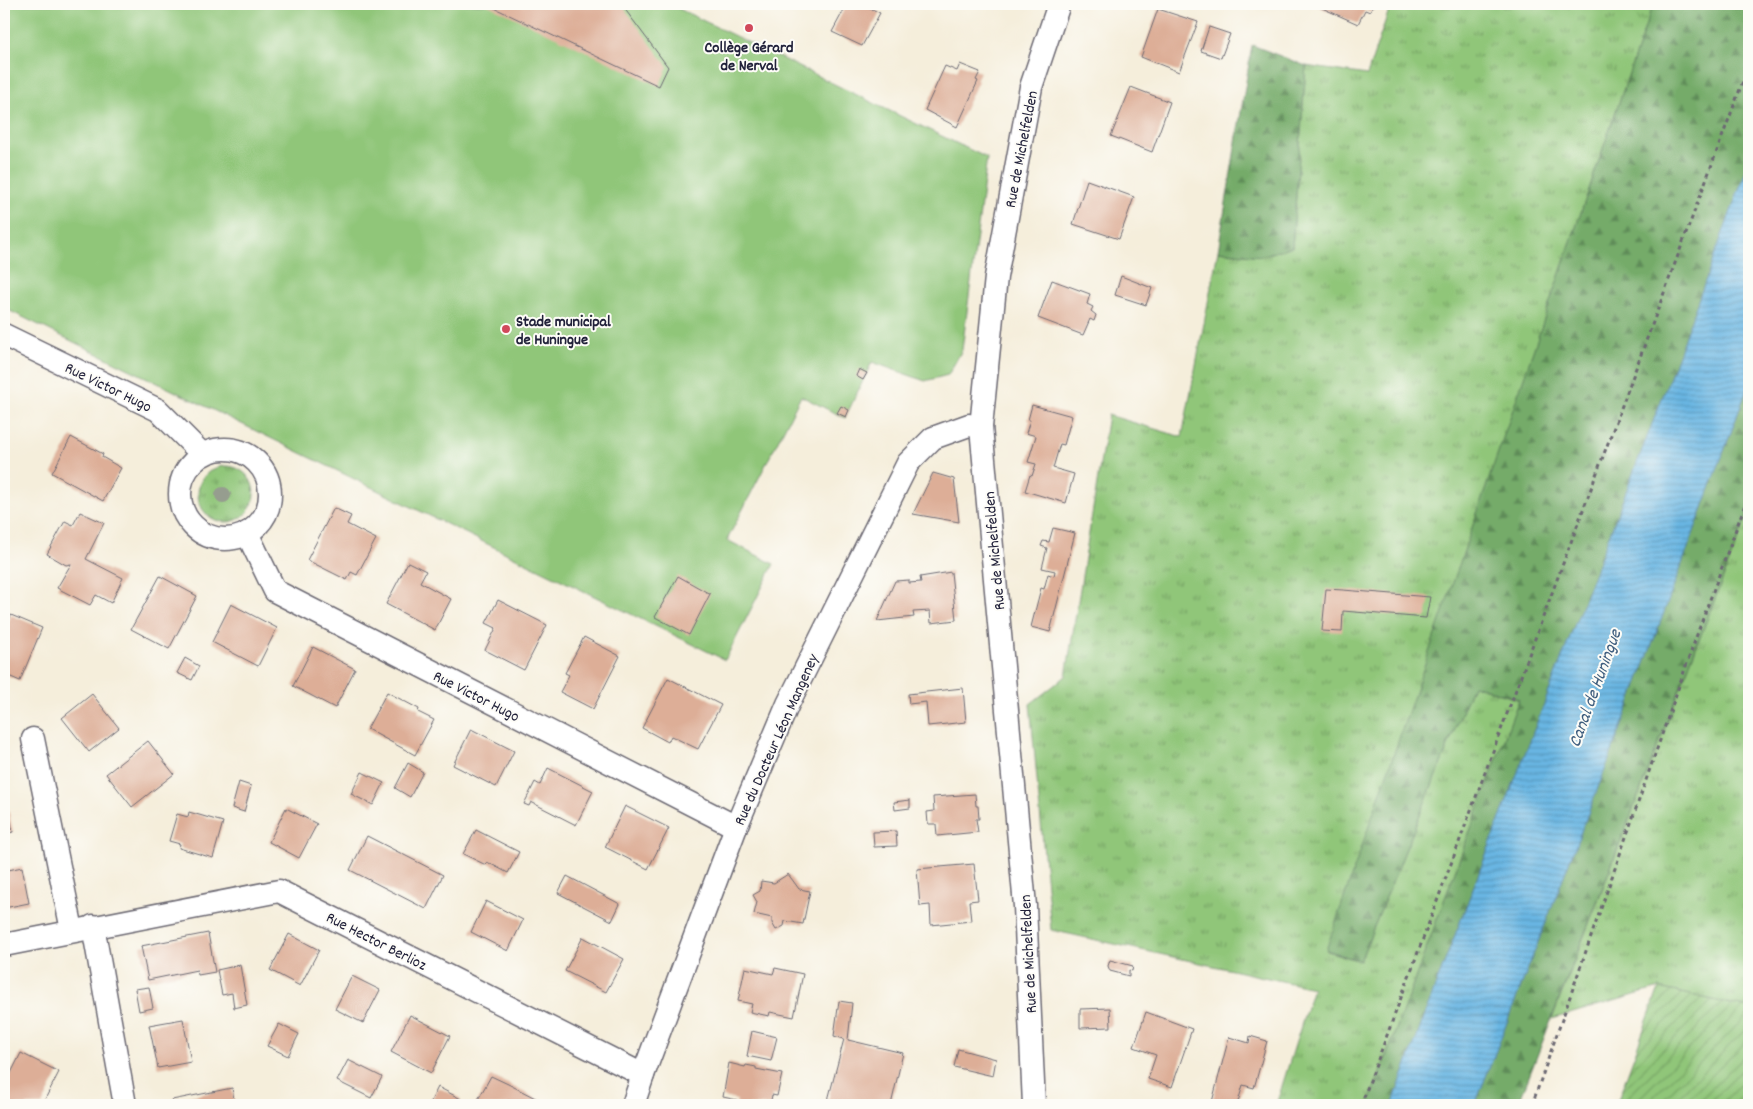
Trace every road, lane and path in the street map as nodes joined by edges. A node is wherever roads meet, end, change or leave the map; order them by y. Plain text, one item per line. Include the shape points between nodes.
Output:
1 (1059, 4) edge
2 (1749, 65) edge
3 (4, 335) edge
4 (981, 427) junction
5 (202, 454) junction
6 (1749, 494) edge
7 (247, 533) junction
8 (33, 740) dead end
9 (736, 827) junction
10 (83, 928) junction
11 (4, 945) edge
12 (643, 1075) junction
13 (125, 1105) edge
14 (633, 1105) edge
15 (1034, 1105) edge
16 (1361, 1105) edge
17 (1532, 1105) edge

1 - 4 street, Rue de Michelfelden via 1031,87 996,277
2 - 16 path
3 - 5 street, Rue Victor Hugo via 158,410
4 - 9 street, Rue du Docteur Léon Mangeney via 970,425 933,438 908,463 788,704
4 - 15 street, Rue de Michelfelden via 1025,906
5 - 7 street via 185,472 180,487 180,502 186,517 209,537 224,540
5 - 7 street via 219,448 237,450 253,458 265,472 270,505 263,519
6 - 17 path
7 - 9 street, Rue Victor Hugo via 275,591
8 - 10 street
9 - 12 street, Rue du Docteur Léon Mangeney
10 - 11 street, Rue Hector Berlioz
10 - 12 street, Rue Hector Berlioz via 279,891
10 - 13 street
12 - 14 street, Rue du Docteur Léon Mangeney

